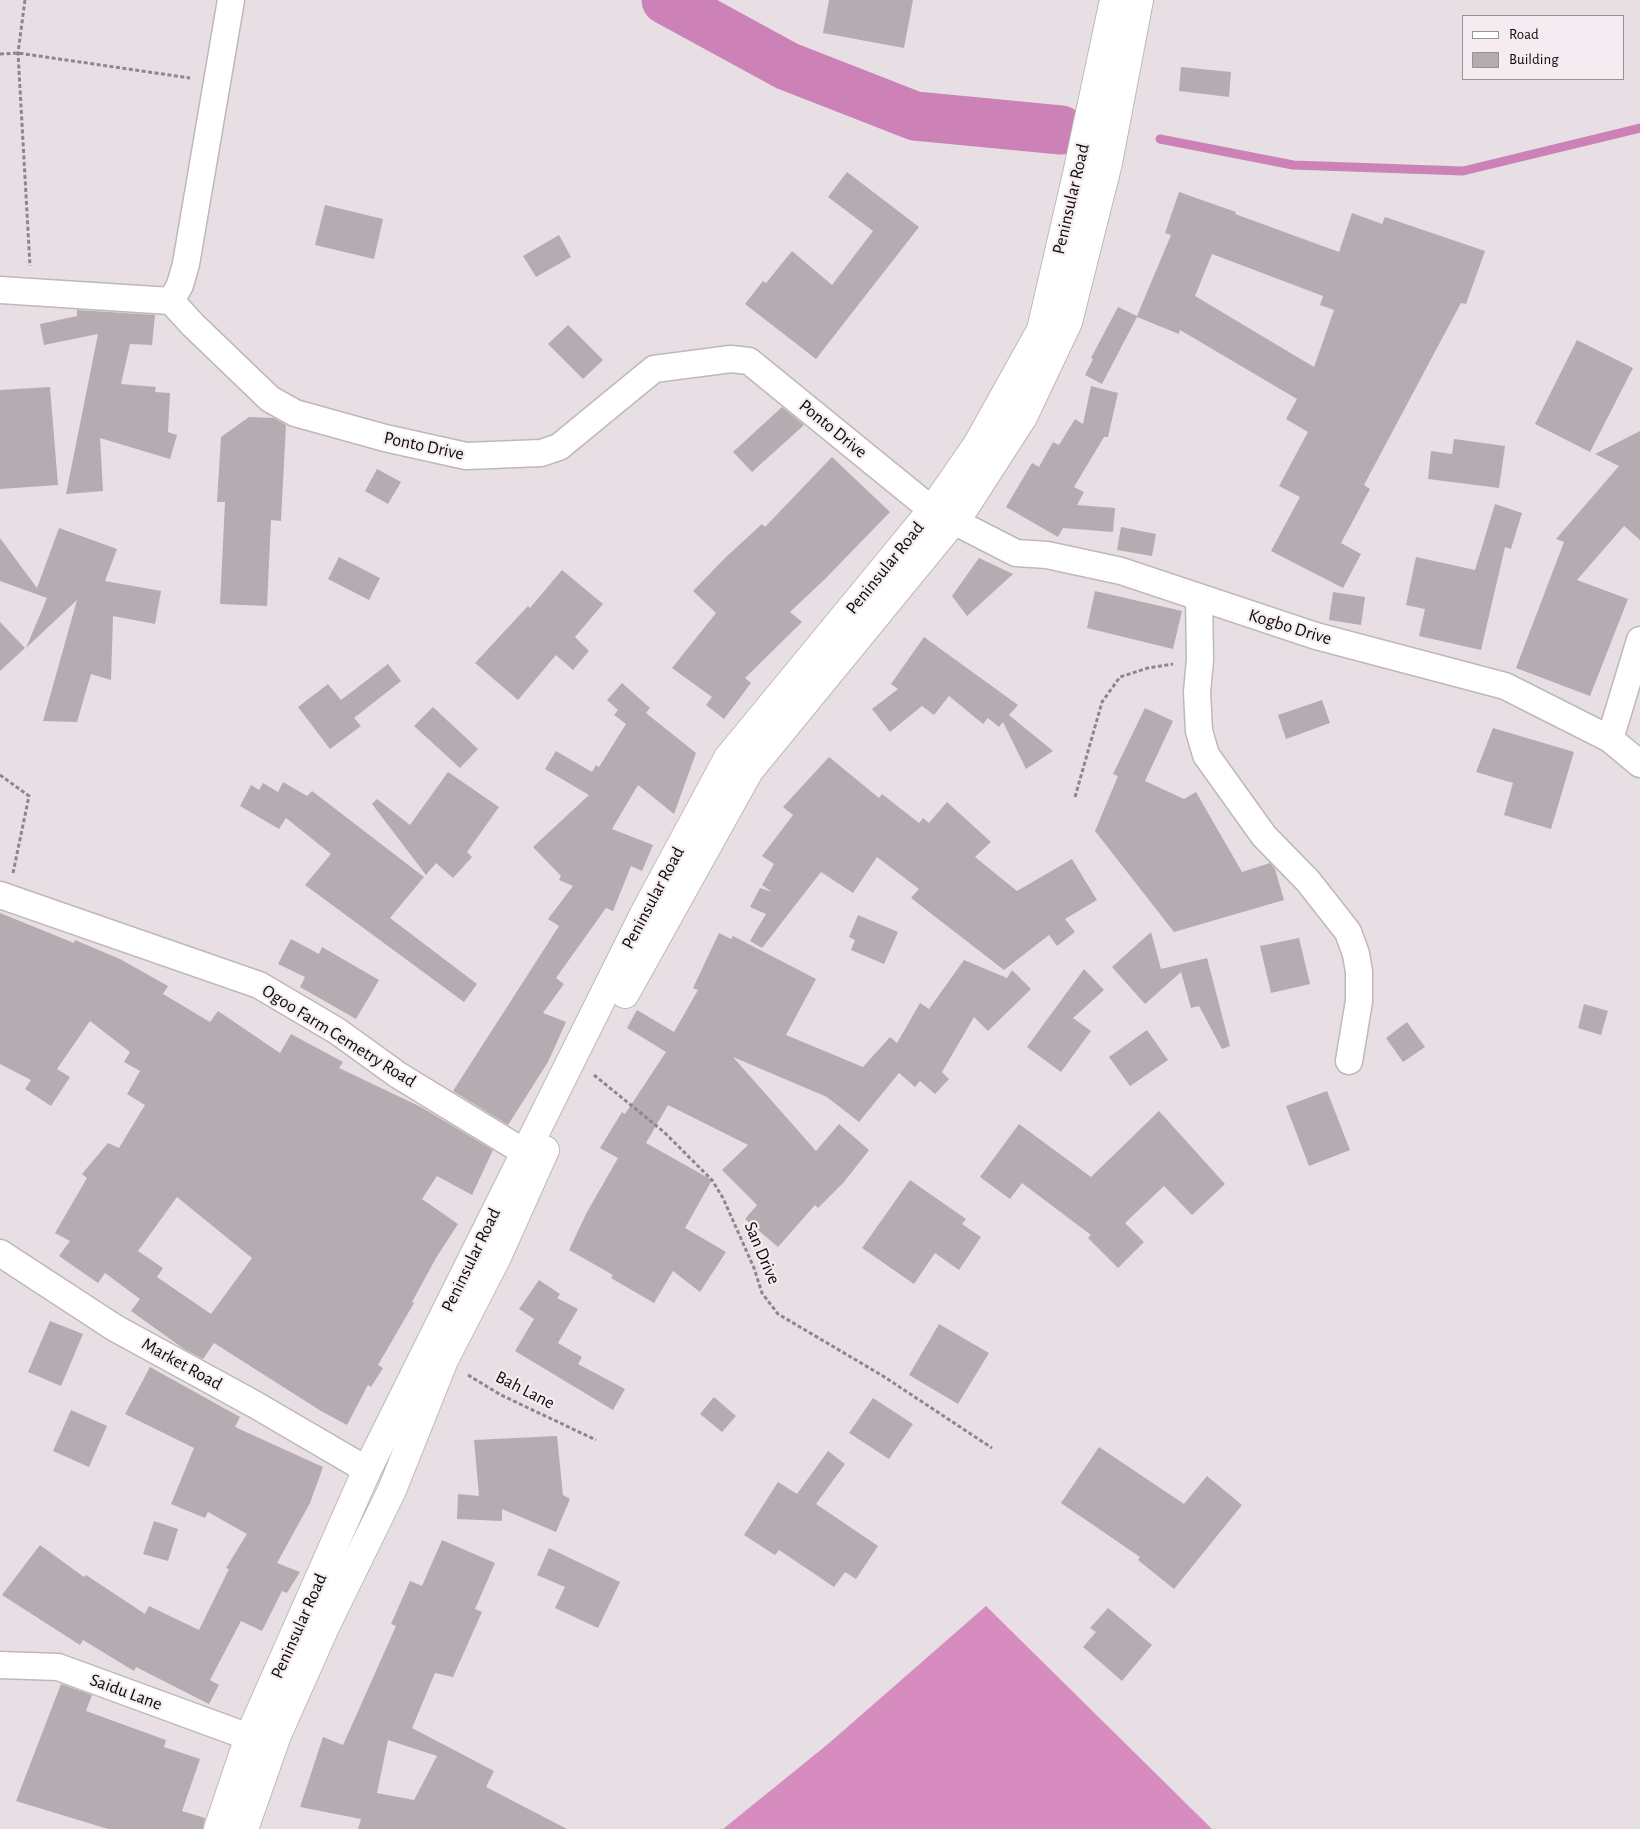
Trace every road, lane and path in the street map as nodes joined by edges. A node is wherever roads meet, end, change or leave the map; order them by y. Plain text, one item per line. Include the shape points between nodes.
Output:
1 (25, 0) edge
2 (231, 0) edge
3 (1114, 0) edge
4 (1139, 0) edge
5 (18, 53) junction
6 (0, 54) edge
7 (216, 81) junction
8 (0, 290) edge
9 (32, 294) junction
10 (171, 301) junction
11 (943, 516) junction
12 (1199, 598) junction
13 (1640, 640) edge
14 (1200, 660) junction
15 (1610, 738) junction
16 (1640, 764) edge
17 (0, 775) edge
18 (1076, 797) dead end
19 (4, 896) edge
20 (1349, 1061) dead end
21 (585, 1069) junction
22 (524, 1152) junction
23 (0, 1253) edge
24 (444, 1360) junction
25 (596, 1440) dead end
26 (992, 1448) dead end
27 (367, 1470) junction
28 (0, 1665) edge
29 (249, 1737) junction
30 (218, 1829) edge
31 (244, 1829) edge

1 - 5 path
2 - 7 street
3 - 11 main road, Peninsular Road via 1041,330 977,445
4 - 11 main road, Peninsular Road via 1108,163 1068,322 1023,417 989,472
5 - 6 path
5 - 7 path
5 - 9 path
7 - 10 street via 186,264
8 - 9 street
9 - 10 street
10 - 11 street, Ponto Drive via 270,399 295,413 466,456 541,453 559,447 654,368 732,359 749,361
11 - 12 street, Kogbo Drive via 1016,553 1048,555 1095,565
11 - 21 main road, Peninsular Road via 847,648 749,771
11 - 22 main road, Peninsular Road via 728,758 644,914
12 - 14 street
12 - 15 street, Kogbo Drive via 1316,636 1506,686
13 - 15 street
14 - 18 path via 1148,668 1120,677 1102,702
14 - 20 street via 1197,692 1199,731 1206,755 1264,836 1308,881 1348,932 1356,954 1359,1001
15 - 16 street, Kogbo Drive
17 - 19 path via 29,796
19 - 22 street, Ogoo Farm Cemetry Road via 259,985 337,1031 398,1074
21 - 24 main road, Peninsular Road via 497,1258
21 - 26 path, San Drive via 664,1132 712,1180 723,1198 762,1293 778,1314 883,1376
22 - 27 main road, Peninsular Road
23 - 27 street, Market Road via 115,1328
24 - 25 path, Bah Lane via 501,1395
24 - 31 main road, Peninsular Road via 392,1490 277,1735
27 - 29 main road, Peninsular Road
28 - 29 street, Saidu Lane via 58,1666
29 - 30 main road, Peninsular Road

